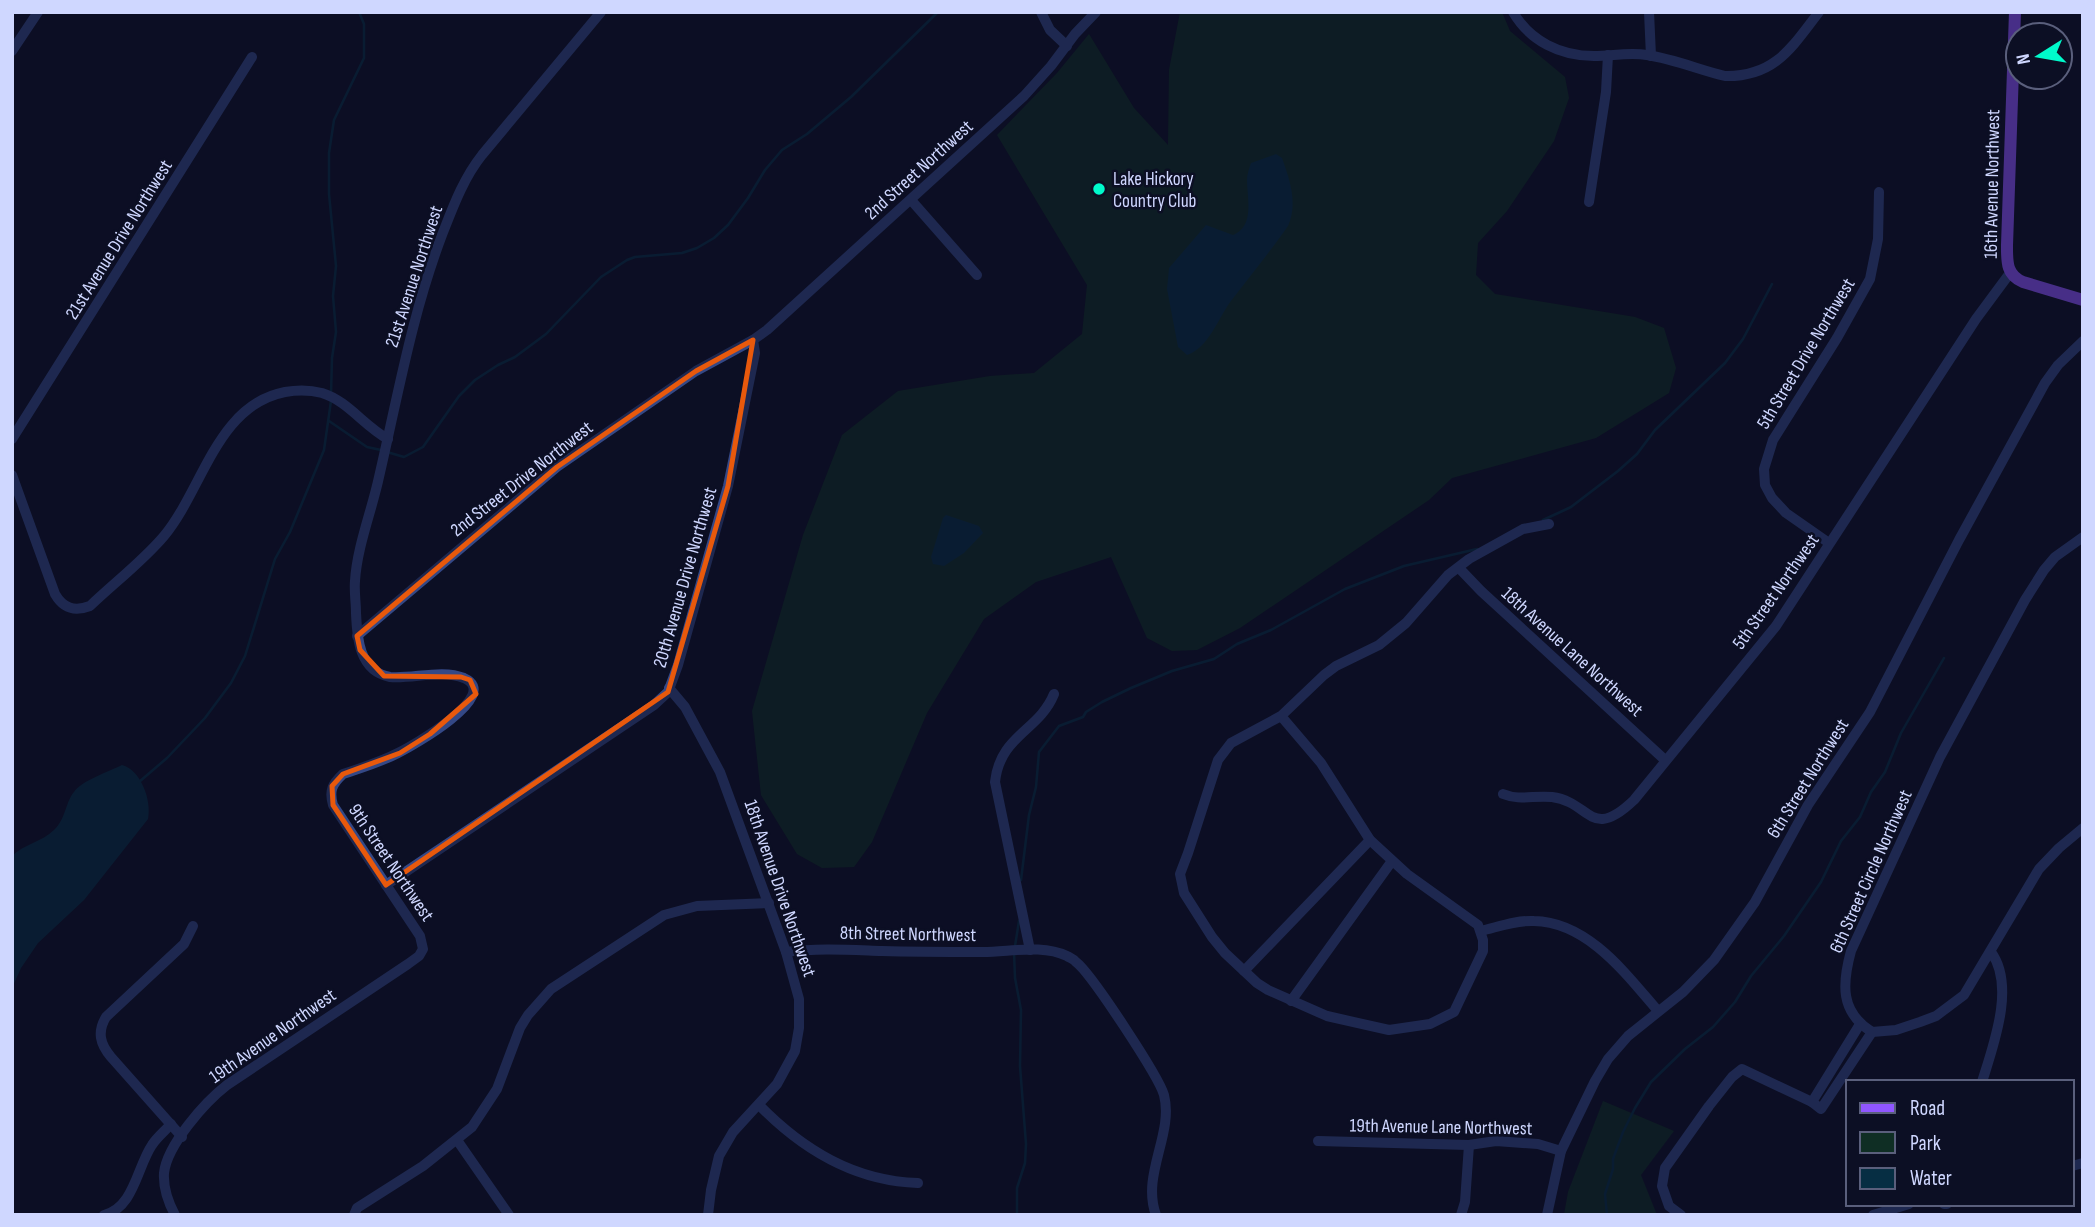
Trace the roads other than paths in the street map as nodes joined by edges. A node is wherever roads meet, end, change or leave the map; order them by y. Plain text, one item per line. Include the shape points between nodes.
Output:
1 (38, 12) edge
2 (601, 12) edge
3 (1041, 12) edge
4 (1096, 12) edge
5 (1513, 12) edge
6 (1649, 12) edge
7 (1819, 12) edge
8 (2015, 12) edge
9 (1067, 46) junction
10 (12, 51) edge
11 (1608, 55) junction
12 (1651, 56) junction
13 (252, 57) dead end
14 (1880, 192) dead end
15 (911, 200) junction
16 (1588, 202) dead end
17 (2010, 272) junction
18 (976, 275) dead end
19 (2083, 300) edge
20 (753, 340) junction
21 (2083, 341) edge
22 (12, 439) edge
23 (388, 439) junction
24 (12, 475) edge
25 (1549, 524) dead end
26 (2083, 537) edge
27 (1829, 543) junction
28 (1459, 568) junction
29 (357, 636) junction
30 (670, 688) junction
31 (1054, 694) dead end
32 (1281, 716) junction
33 (1665, 760) junction
34 (1503, 794) dead end
35 (2083, 828) edge
36 (1370, 840) junction
37 (1392, 861) junction
38 (386, 884) junction
39 (769, 903) junction
40 (193, 926) dead end
41 (1481, 931) junction
42 (424, 945) joint
43 (1030, 950) junction
44 (786, 952) junction
45 (1991, 952) junction
46 (1244, 971) junction
47 (1291, 1000) junction
48 (1658, 1011) junction
49 (1860, 1024) junction
50 (1871, 1032) junction
51 (1983, 1080) edge
52 (1812, 1102) junction
53 (759, 1105) junction
54 (171, 1124) junction
55 (182, 1137) junction
56 (457, 1140) junction
57 (1318, 1141) dead end
58 (1469, 1145) junction
59 (1561, 1151) junction
60 (918, 1183) dead end
61 (1902, 1206) edge
62 (104, 1215) edge
63 (176, 1215) edge
64 (354, 1215) edge
65 (509, 1215) edge
66 (708, 1215) edge
67 (1156, 1215) edge
68 (1461, 1215) edge
69 (1547, 1215) edge
70 (1681, 1215) edge
71 (1873, 1215) edge

1 - 10 street
2 - 23 street, 21st Avenue Northwest via 475,164 458,195 415,315
3 - 9 street via 1050,30
4 - 9 street, 2nd Street Northwest
5 - 11 street via 1526,32 1543,44 1575,55
6 - 12 street
7 - 12 street via 1784,56 1749,74 1725,76
8 - 17 main road, 16th Avenue Northwest via 2007,245
9 - 15 street, 2nd Street Northwest via 1024,96
11 - 12 street
11 - 16 street
13 - 22 street, 21st Avenue Drive Northwest
14 - 27 street, 5th Street Drive Northwest via 1870,279 1773,440 1764,469 1772,498
15 - 18 street
15 - 20 street, 2nd Street Northwest
17 - 19 main road via 2015,279
17 - 27 street, 5th Street Northwest
20 - 29 street, 2nd Street Drive Northwest via 696,371 557,467
20 - 30 street, 20th Avenue Drive Northwest via 755,353 728,486
21 - 48 street, 6th Street Northwest via 2045,383 1870,712 1808,806 1755,902 1714,960
23 - 24 street via 324,394 296,390 263,399 226,433 164,535 90,606 74,609 65,607 55,594
23 - 29 street, 21st Avenue Northwest via 355,579
25 - 28 street via 1523,529
26 - 49 street, 6th Street Circle Northwest via 2055,557 2025,600 1940,757 1874,898 1846,970 1846,997
27 - 33 street, 5th Street Northwest via 1776,626
28 - 32 street via 1396,632 1336,666
28 - 33 street, 18th Avenue Lane Northwest
29 - 38 street, 9th Street Northwest via 363,657 381,674 401,678 449,675 467,679 474,690 468,705 429,734 400,752 343,774 332,786 333,805
30 - 38 street, 20th Avenue Drive Northwest via 654,705
30 - 39 street, 18th Avenue Drive Northwest via 720,772
31 - 43 street via 1042,714 1012,741 995,782
32 - 36 street via 1321,763
32 - 46 street via 1223,751 1180,874 1184,893 1212,937
33 - 34 street, 5th Street Northwest via 1634,800 1613,816 1595,818 1553,797 1518,799
35 - 45 street via 2039,869
36 - 37 street
36 - 46 street
37 - 41 street
37 - 47 street
38 - 42 street, 9th Street Northwest
39 - 44 street, 18th Avenue Drive Northwest
39 - 56 street via 697,906 664,915 551,989 520,1028 491,1101
40 - 54 street via 184,944 106,1017 100,1034 106,1051
41 - 47 street via 1483,951 1454,1012 1437,1022 1389,1030 1327,1016
41 - 48 street via 1532,920 1561,924 1616,962
42 - 55 street, 19th Avenue Northwest via 408,964 218,1092
43 - 44 street, 8th Street Northwest
43 - 67 street, 8th Street Northwest via 1058,953 1077,962 1160,1083 1166,1106 1152,1185
44 - 53 street, 18th Avenue Drive Northwest via 799,999 799,1028 788,1067
45 - 50 street via 1964,995 1949,1008 1909,1026
45 - 51 street via 1999,973 2001,1006
46 - 47 street via 1268,990
48 - 59 street, 6th Street Northwest via 1608,1059
49 - 50 street, 6th Street Circle Northwest
49 - 52 street
50 - 52 street via 1825,1106 1821,1109
52 - 70 street via 1742,1069 1732,1077 1665,1168 1662,1186 1669,1206
53 - 60 street via 798,1141 838,1165 884,1180
53 - 66 street, 18th Avenue Drive Northwest via 733,1132 719,1156
54 - 55 street
54 - 62 street via 152,1145 128,1197 115,1212
55 - 63 street, 19th Avenue Northwest via 164,1175 164,1189
56 - 64 street via 357,1208
56 - 65 street
57 - 58 street, 19th Avenue Lane Northwest
58 - 59 street, 19th Avenue Lane Northwest via 1526,1142
58 - 68 street
59 - 69 street, 6th Street Northwest
61 - 71 street

